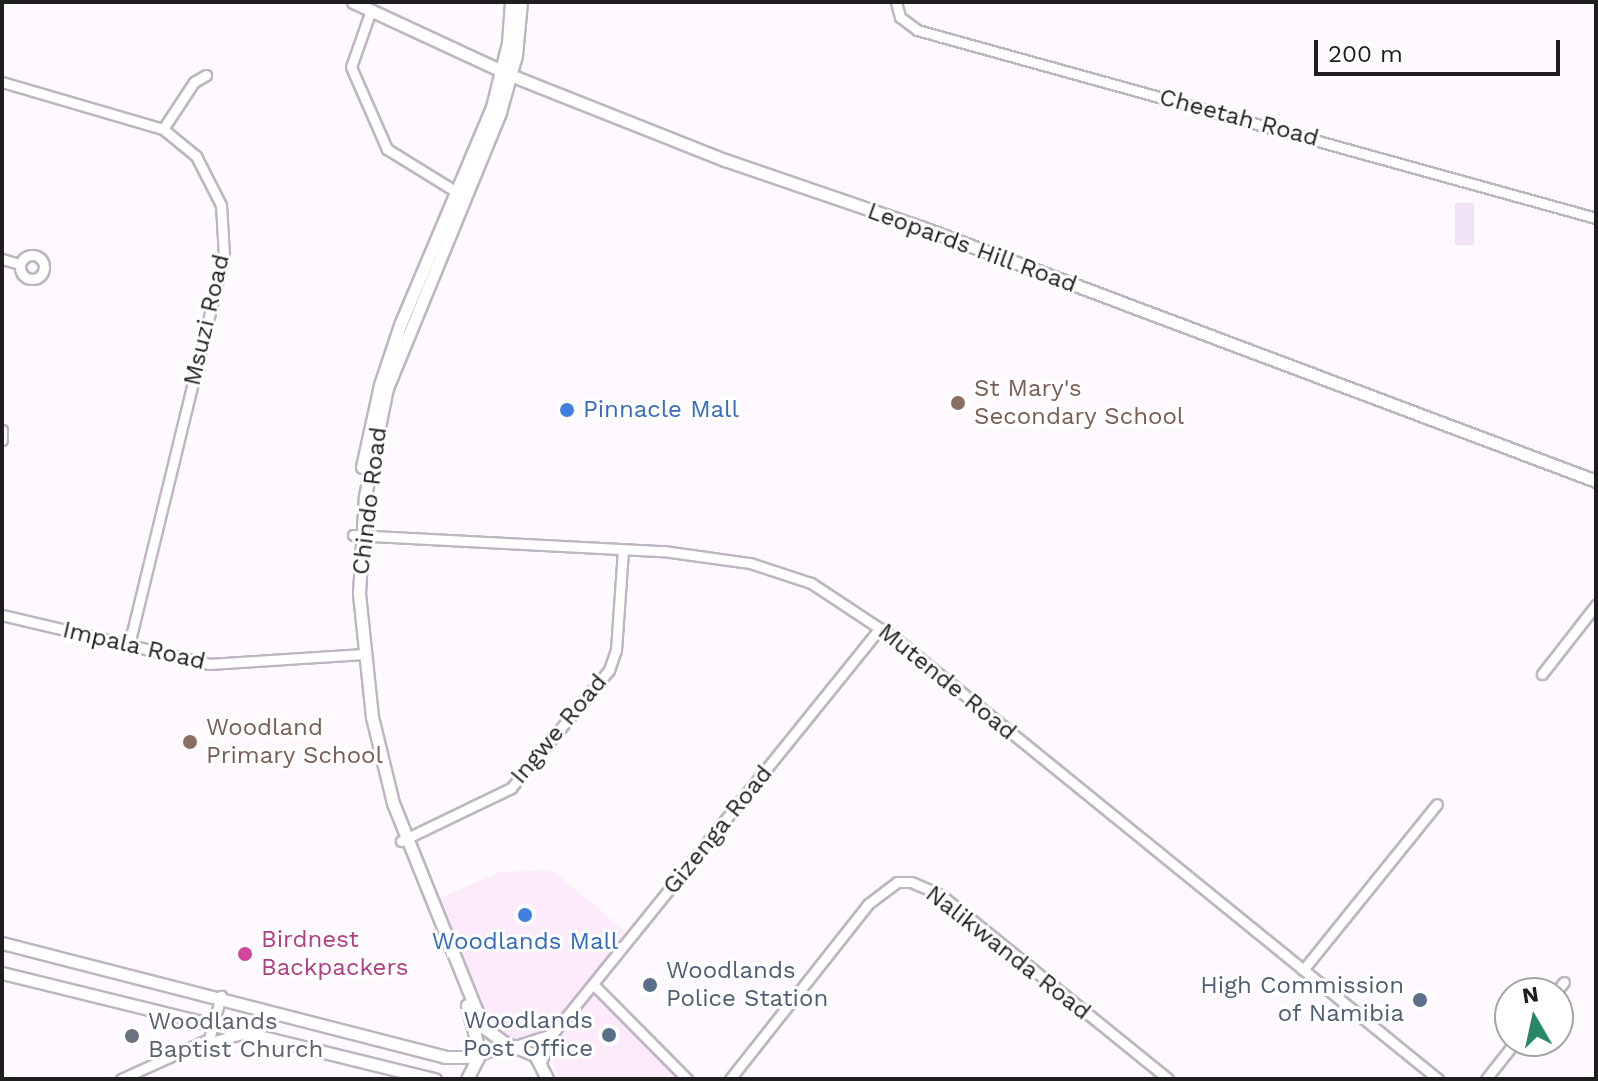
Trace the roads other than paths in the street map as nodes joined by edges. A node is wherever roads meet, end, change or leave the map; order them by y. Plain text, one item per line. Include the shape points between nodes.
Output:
1 (353, 2) edge
2 (511, 2) edge
3 (521, 2) edge
4 (896, 2) edge
5 (371, 10) junction
6 (508, 43) junction
7 (516, 55) junction
8 (478, 60) junction
9 (505, 73) junction
10 (206, 75) dead end
11 (2, 82) edge
12 (534, 84) junction
13 (499, 97) junction
14 (163, 129) junction
15 (460, 194) junction
16 (1596, 218) edge
17 (2, 259) edge
18 (20, 264) dead end
19 (2, 430) edge
20 (2, 440) edge
21 (1596, 481) edge
22 (357, 536) junction
23 (623, 551) junction
24 (1596, 605) edge
25 (2, 615) edge
26 (880, 628) junction
27 (129, 646) junction
28 (360, 654) junction
29 (1542, 674) dead end
30 (1437, 804) dead end
31 (403, 840) junction
32 (2, 943) edge
33 (1303, 970) junction
34 (2, 973) edge
35 (593, 984) junction
36 (221, 996) junction
37 (213, 1024) junction
38 (554, 1032) junction
39 (249, 1033) junction
40 (505, 1043) junction
41 (518, 1045) junction
42 (200, 1046) junction
43 (478, 1056) junction
44 (1503, 1057) edge
45 (541, 1062) junction
46 (121, 1079) edge
47 (435, 1079) edge
48 (467, 1079) edge
49 (547, 1079) edge
50 (687, 1079) edge
51 (730, 1079) edge
52 (1168, 1079) edge
53 (1438, 1079) edge
54 (1486, 1079) edge

1 - 5 main road, Leopards Hill Road
2 - 6 main road, Chindo Road
3 - 7 main road, Chindo Road
4 - 16 street, Cheetah Road via 900,17 917,30
5 - 8 main road, Leopards Hill Road
5 - 15 street via 351,67 387,149
6 - 8 main road via 500,53
6 - 9 main road, Chindo Road
7 - 9 main road, Chindo Road
7 - 12 main road
8 - 9 main road, Leopards Hill Road
8 - 13 main road via 488,69
9 - 12 main road, Leopards Hill Road
9 - 13 main road, Chindo Road
10 - 14 street via 194,82
11 - 14 street, Msuzi Road
12 - 13 main road
12 - 21 main road, Leopards Hill Road
13 - 15 main road, Chindo Road
14 - 27 street, Msuzi Road via 205,167 221,205 225,242
15 - 22 main road, Chindo Road via 380,385 366,440
17 - 18 street
19 - 20 street
22 - 23 street, Mutende Road
22 - 28 main road, Chindo Road
23 - 26 street, Mutende Road via 750,563 811,583
23 - 31 street, Ingwe Road via 616,650 609,670 511,788
24 - 29 street
25 - 27 street, Impala Road
26 - 33 street, Mutende Road
26 - 35 street, Gizenga Road
27 - 28 street, Impala Road via 223,665
28 - 31 main road, Chindo Road via 373,751
30 - 33 street
31 - 40 main road, Chindo Road via 481,1019
31 - 43 main road, Chindo Road via 469,1008
32 - 36 main road
33 - 53 street, Mutende Road
34 - 37 main road
35 - 38 street, Gizenga Road
35 - 50 street
36 - 37 street
36 - 43 main road via 445,1057
37 - 39 main road
37 - 42 street via 209,1039
38 - 41 street via 541,1042
38 - 45 street, Gizenga Road
39 - 42 street
39 - 47 main road
40 - 41 main road
40 - 43 main road
41 - 45 main road
42 - 46 street
43 - 48 main road
44 - 54 street
45 - 49 main road
51 - 52 street, Nalikwanda Road via 868,904 897,882 911,882 941,895

